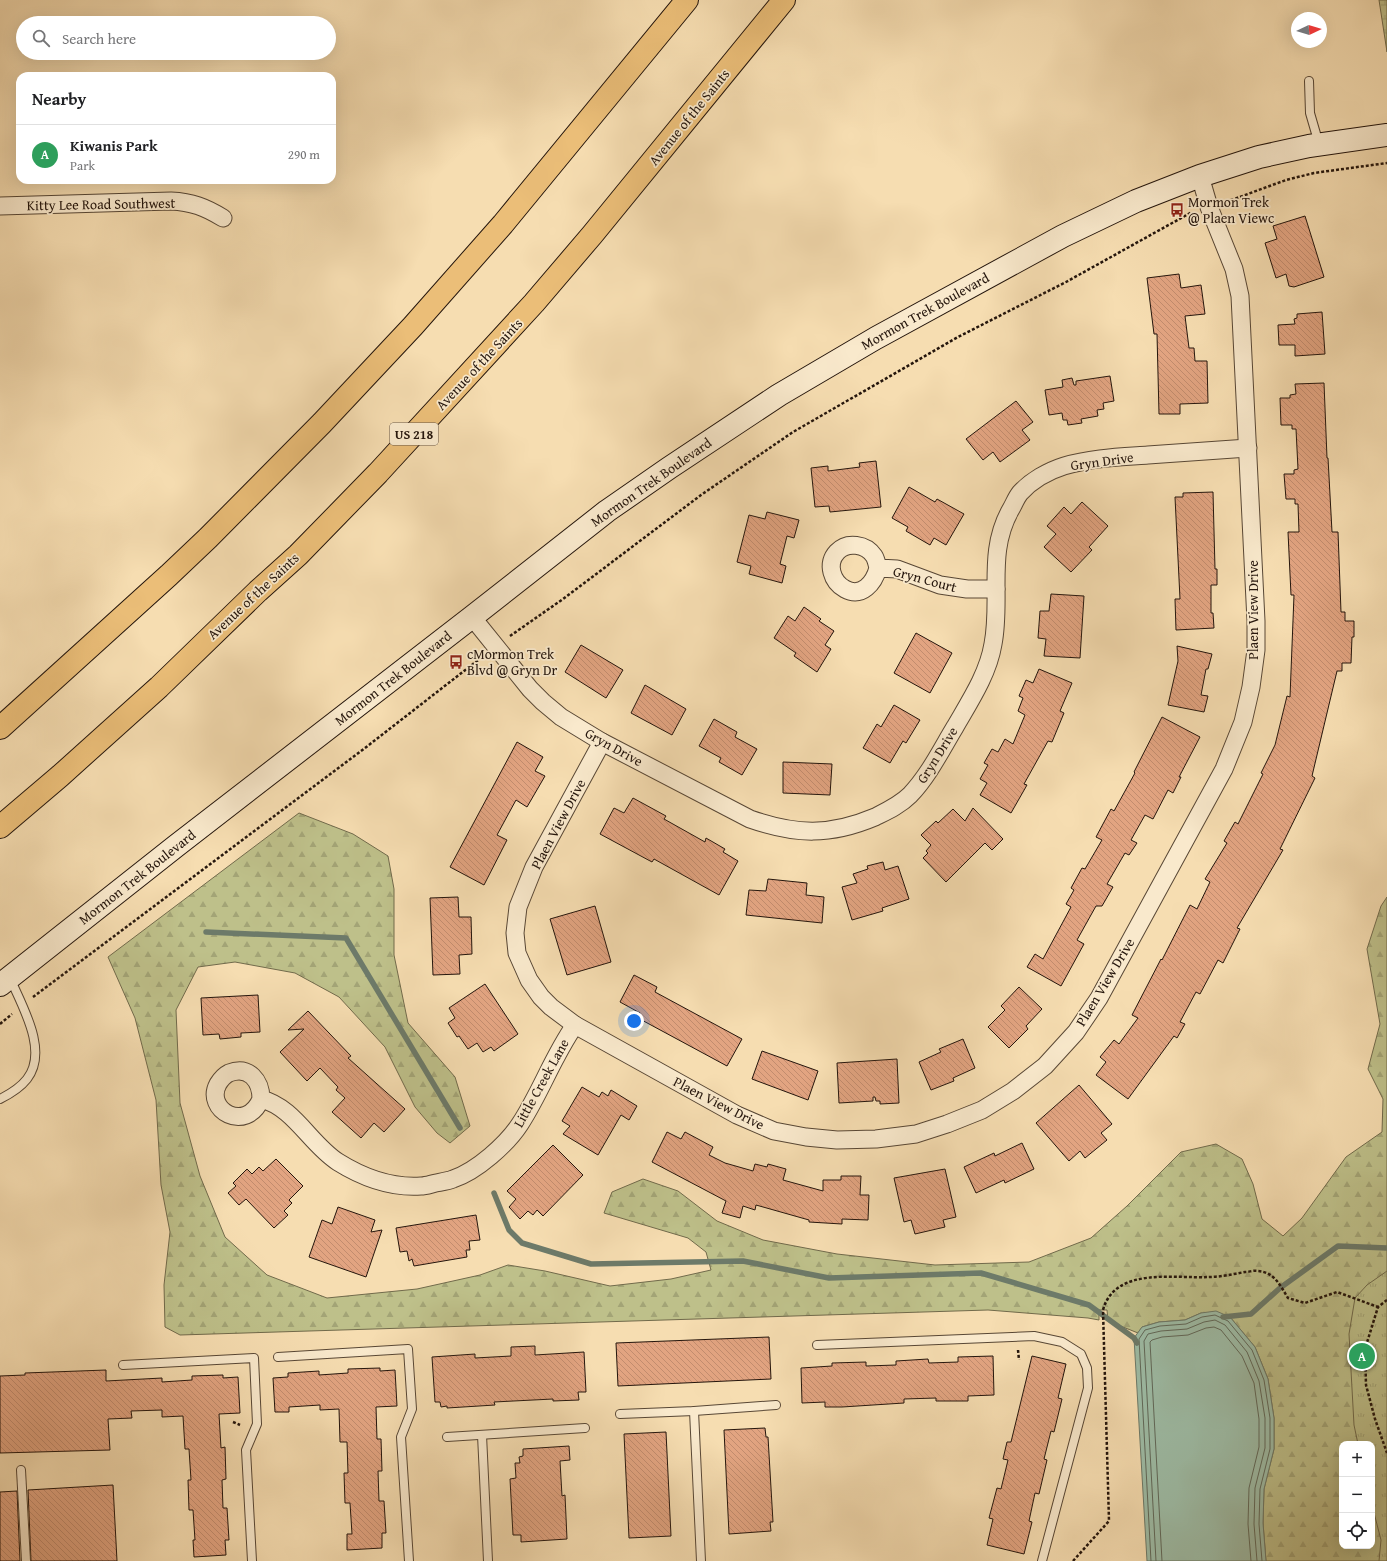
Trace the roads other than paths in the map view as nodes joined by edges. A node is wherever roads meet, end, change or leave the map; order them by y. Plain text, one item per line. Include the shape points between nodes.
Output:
1 (687, 0) edge
2 (784, 0) edge
3 (1309, 81) dead end
4 (1387, 135) edge
5 (1319, 144) junction
6 (1200, 176) junction
7 (0, 206) edge
8 (223, 218) dead end
9 (1248, 448) junction
10 (878, 568) dead end
11 (996, 589) junction
12 (472, 617) junction
13 (0, 728) edge
14 (602, 742) junction
15 (0, 827) edge
16 (5, 982) edge
17 (575, 1025) junction
18 (0, 1099) edge
19 (261, 1099) dead end
20 (817, 1345) dead end
21 (278, 1357) dead end
22 (124, 1364) dead end
23 (776, 1406) dead end
24 (694, 1411) junction
25 (620, 1414) dead end
26 (585, 1428) dead end
27 (482, 1435) junction
28 (447, 1437) dead end
29 (21, 1470) dead end
30 (26, 1561) edge
31 (252, 1561) edge
32 (409, 1561) edge
33 (488, 1561) edge
34 (701, 1561) edge
35 (1042, 1561) edge

1 - 13 highway via 503,224 413,326 322,423 158,586
2 - 15 highway, Avenue of the Saints / US 218 via 539,297 378,473 298,554 159,687
3 - 5 lane via 1310,113
4 - 5 main road, Mormon Trek Boulevard
5 - 6 main road, Mormon Trek Boulevard via 1260,157
6 - 9 street, Plaen View Drive via 1208,207 1234,269 1240,296
6 - 12 main road, Mormon Trek Boulevard via 1136,201 1063,236 876,338 778,395 608,511
7 - 8 street, Kitty Lee Road Southwest via 171,201 205,208
9 - 11 street, Gryn Drive via 1095,459 1063,466 1040,477 1020,494 1008,515 998,542
9 - 17 street, Plaen View Drive via 1256,650 1243,722 1224,769 1099,998 1076,1032 1044,1066 1013,1091 988,1106 947,1124 916,1134 837,1140 774,1131 737,1115
10 - 11 street, Gryn Court via 896,569 940,585 967,590
11 - 14 street, Gryn Drive via 993,644 986,669 973,696 924,779 908,797 888,811 857,825 828,831 773,827 750,819
12 - 14 street, Gryn Drive via 543,702 561,717
12 - 16 main road, Mormon Trek Boulevard
14 - 17 street, Plaen View Drive via 534,867 518,907 515,933 517,953 529,980 551,1007
16 - 18 lane via 22,1006 32,1029 35,1056 27,1079 17,1089
17 - 19 street, Little Creek Lane via 520,1124 504,1145 481,1164 455,1179 421,1187 369,1179 332,1158 285,1111
20 - 35 lane via 1034,1336 1062,1342 1081,1354 1087,1368 1088,1388
21 - 32 lane via 408,1350 412,1409 400,1437
22 - 31 lane via 254,1358 257,1424 246,1450
23 - 24 lane
24 - 25 lane
24 - 34 lane
26 - 27 lane
27 - 28 lane
27 - 33 lane
29 - 30 lane

